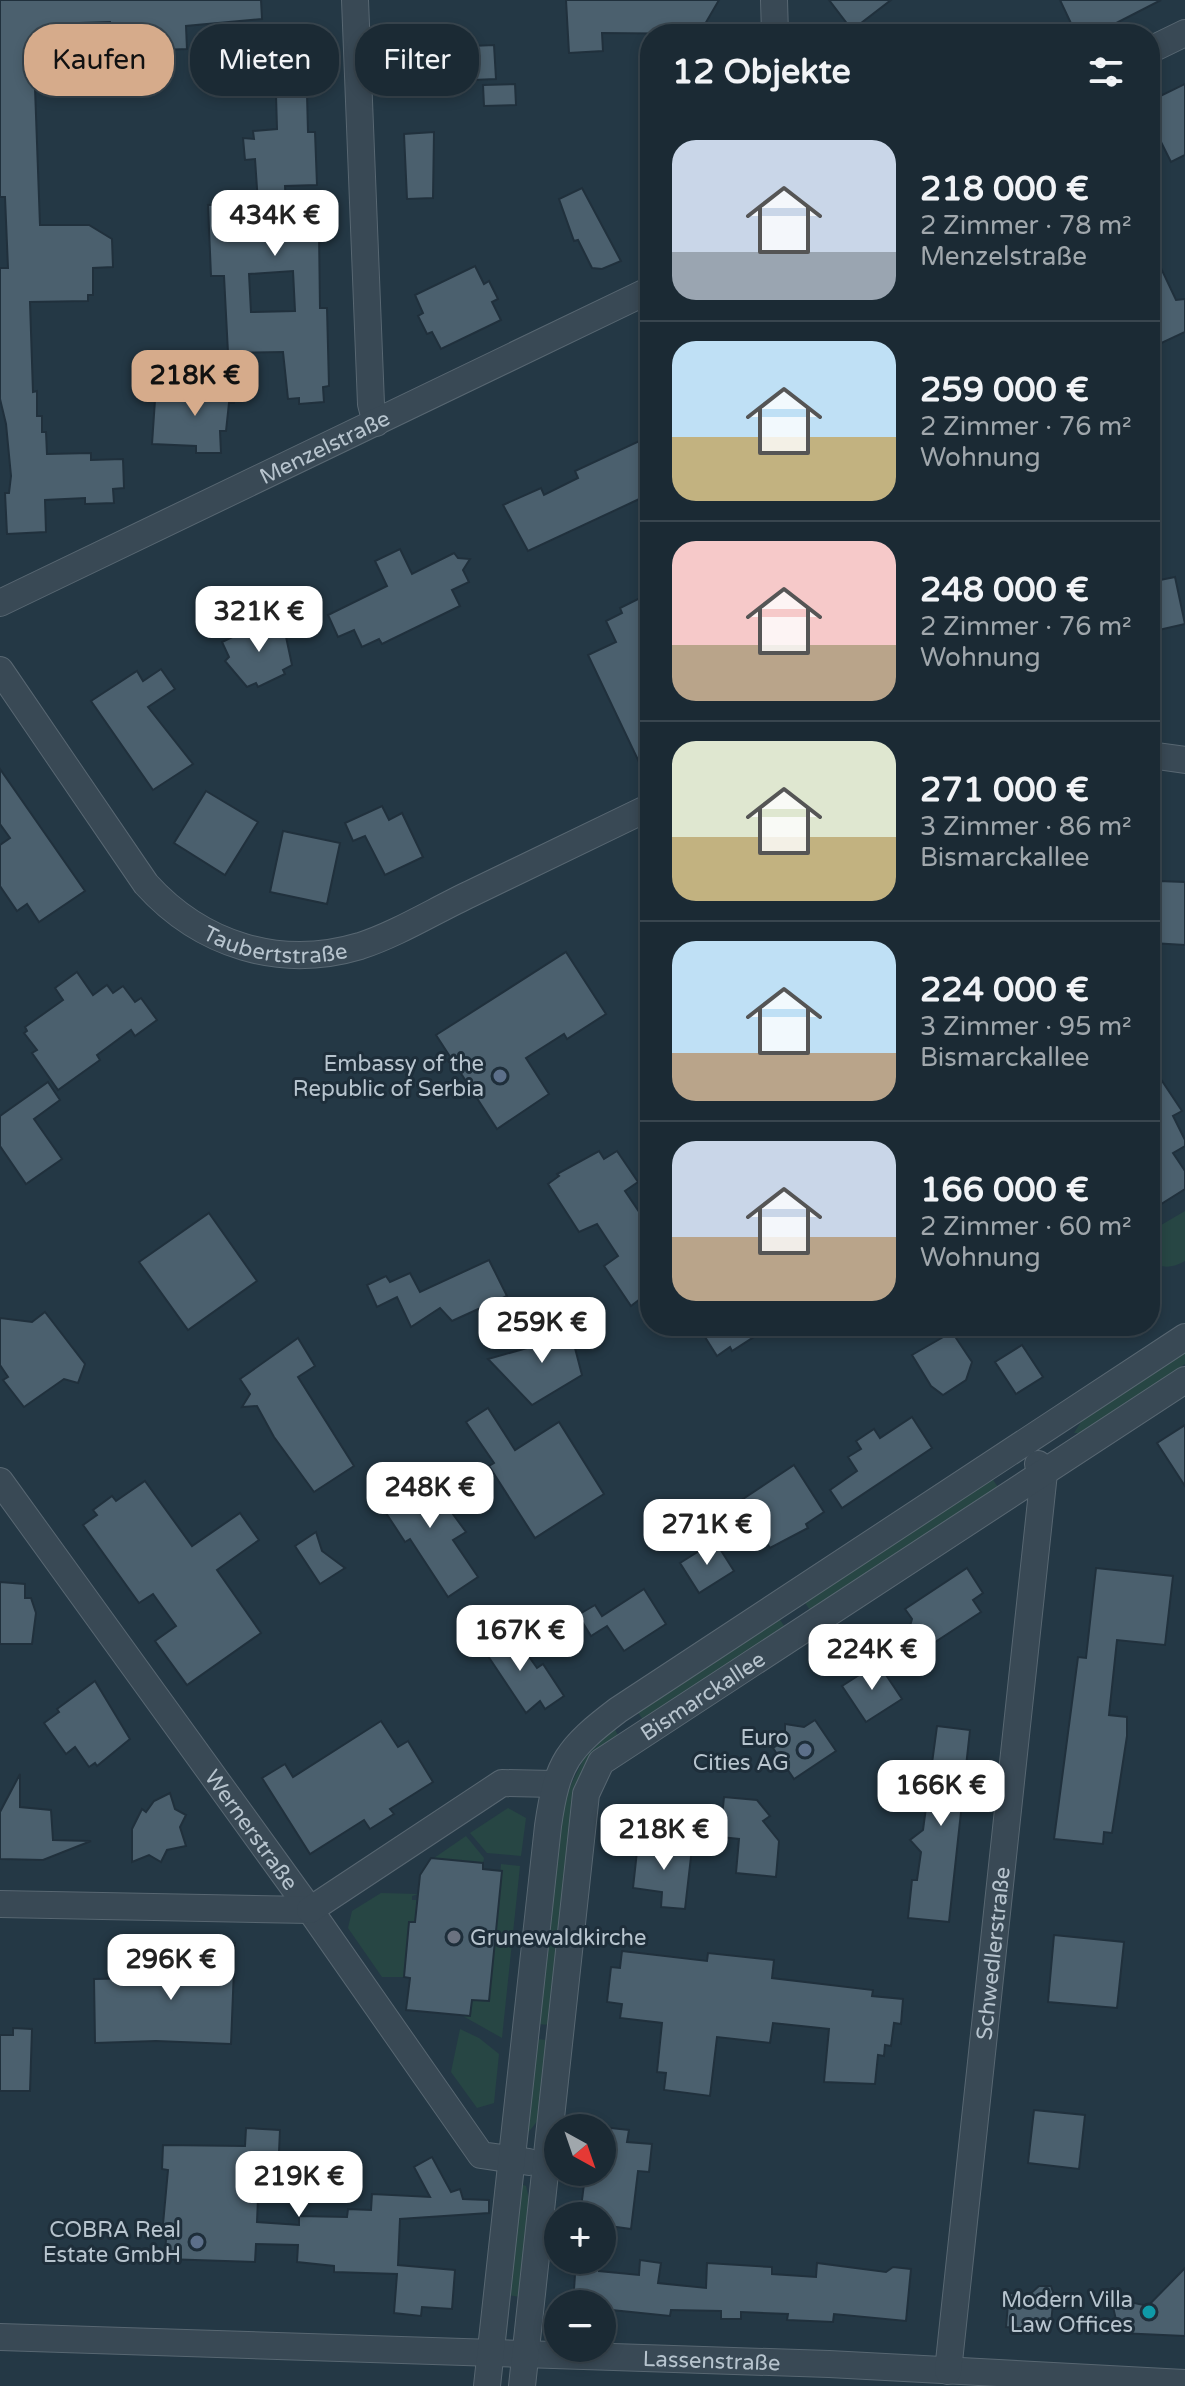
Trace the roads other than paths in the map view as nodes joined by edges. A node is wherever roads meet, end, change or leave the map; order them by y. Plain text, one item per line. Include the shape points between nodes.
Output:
1 (355, 0) edge
2 (774, 0) edge
3 (775, 24) edge
4 (1185, 33) edge
5 (1160, 45) edge
6 (640, 295) edge
7 (376, 423) junction
8 (0, 603) edge
9 (0, 670) edge
10 (1160, 756) edge
11 (1185, 760) edge
12 (640, 812) edge
13 (1185, 1337) edge
14 (1185, 1380) edge
15 (1026, 1444) junction
16 (1044, 1473) junction
17 (0, 1481) edge
18 (9, 1512) edge
19 (554, 1784) junction
20 (0, 1904) edge
21 (310, 1910) junction
22 (551, 2114) edge
23 (514, 2160) junction
24 (544, 2164) edge
25 (544, 2174) edge
26 (0, 2337) edge
27 (490, 2355) junction
28 (525, 2356) junction
29 (948, 2371) junction
30 (1185, 2383) edge
31 (487, 2386) edge
32 (522, 2386) edge

1 - 7 street via 371,404
2 - 3 street
4 - 5 street
6 - 7 street, Menzelstraße
7 - 8 street, Menzelstraße
9 - 12 street, Taubertstraße via 162,902 209,936 276,955 305,957 363,945
10 - 11 street
13 - 15 street, Bismarckallee
14 - 16 street, Bismarckallee
15 - 16 street
15 - 19 street, Bismarckallee via 618,1710 580,1739
16 - 22 street, Bismarckallee via 601,1762 586,1794
16 - 29 street, Schwedlerstraße
17 - 18 street, Wernerstraße
18 - 21 street, Wernerstraße
19 - 21 street via 502,1783
19 - 23 street, Bismarckallee
20 - 21 street
21 - 23 street, Wernerstraße via 481,2155
23 - 24 street
23 - 27 street, Bismarckallee
25 - 28 street, Bismarckallee
26 - 27 street, Lassenstraße
27 - 28 street, Lassenstraße
27 - 31 street, Bismarckallee
28 - 29 street, Lassenstraße
28 - 32 street, Bismarckallee
29 - 30 street, Lassenstraße

